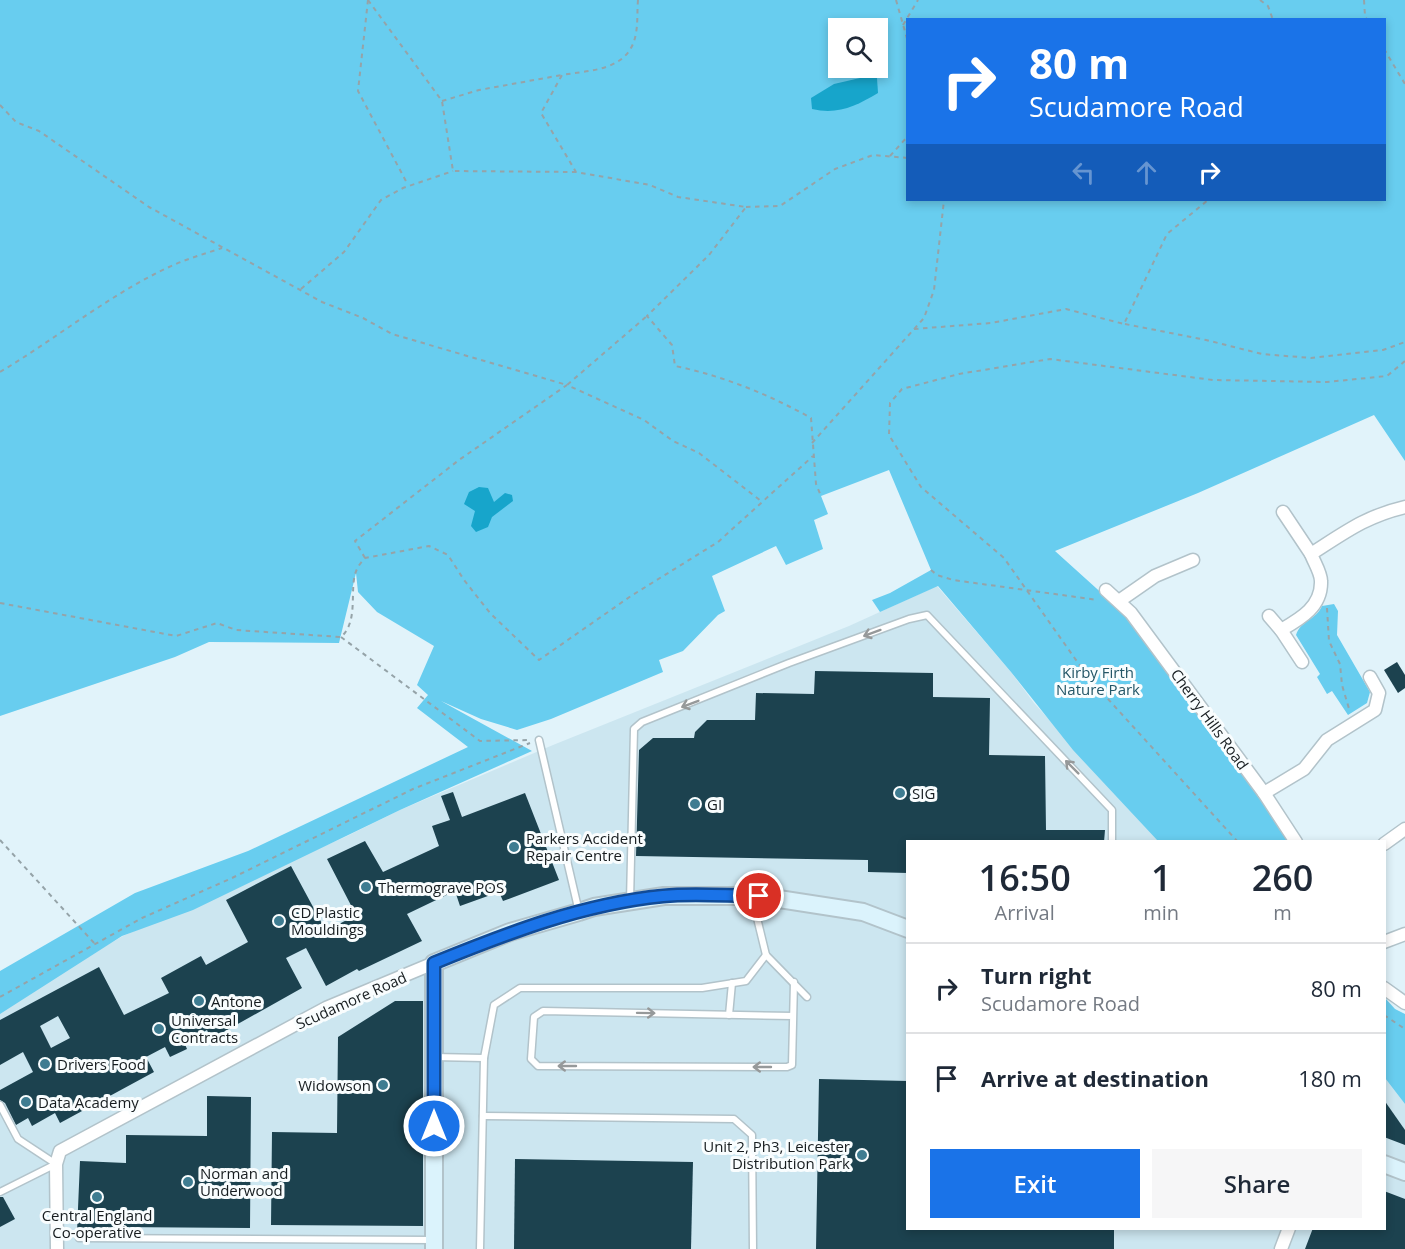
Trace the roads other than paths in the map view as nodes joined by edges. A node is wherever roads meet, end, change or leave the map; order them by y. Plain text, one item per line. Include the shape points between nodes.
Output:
1 (1405, 507) edge
2 (1283, 512) dead end
3 (1311, 554) junction
4 (1192, 560) dead end
5 (1269, 616) dead end
6 (1281, 630) junction
7 (1302, 662) dead end
8 (1370, 678) dead end
9 (539, 740) road end
10 (1264, 793) junction
11 (1405, 829) edge
12 (1112, 840) edge
13 (1295, 840) edge
14 (1386, 843) edge
15 (759, 896) junction
16 (630, 901) junction
17 (579, 912) junction
18 (906, 928) edge
19 (1405, 934) edge
20 (1386, 941) edge
21 (766, 955) junction
22 (434, 963) junction
23 (794, 982) junction
24 (732, 983) junction
25 (1386, 989) edge
26 (807, 997) dead end
27 (1405, 1003) edge
28 (729, 1015) junction
29 (793, 1016) junction
30 (434, 1058) junction
31 (484, 1058) junction
32 (0, 1105) edge
33 (483, 1116) junction
34 (56, 1164) junction
35 (1386, 1165) edge
36 (1405, 1172) edge
37 (0, 1192) edge
38 (1287, 1230) edge
39 (79, 1238) dead end
40 (434, 1244) edge
41 (57, 1249) edge
42 (480, 1249) edge
43 (753, 1249) edge
44 (1281, 1249) edge

1 - 3 street via 1363,521
2 - 3 street
3 - 6 street via 1321,580 1314,607
4 - 10 street, Cherry Hills Road via 1112,595 1131,613
5 - 6 street
6 - 7 street
8 - 10 street via 1379,693 1375,710 1327,740 1304,769
9 - 17 lane
10 - 13 street, Cherry Hills Road
11 - 14 street
12 -> 16 lane via 1112,810 927,615 789,663 642,722 634,729
15 - 16 street, Scudamore Road via 664,896
15 - 18 street, Scudamore Road via 863,912
15 - 21 lane via 757,918
16 - 17 street, Scudamore Road
17 - 22 street, Scudamore Road via 510,932
19 - 20 street
21 - 23 lane
21 - 24 lane via 746,981
22 - 30 street
22 - 34 street, Scudamore Road via 326,1008 60,1151
23 - 26 lane
23 - 29 lane
24 - 28 lane
24 - 31 lane via 702,988 520,988 494,1005
25 - 27 street
28 - 29 lane
29 -> 28 lane via 792,1065 787,1066 538,1066 531,1059 534,1017 543,1011
30 - 31 lane
30 - 40 street
31 - 33 lane
32 - 34 lane via 18,1139
33 - 42 lane
33 - 43 lane via 734,1119 752,1135
34 - 37 lane
34 - 41 street
35 - 36 street
38 - 44 street
39 - 40 lane

